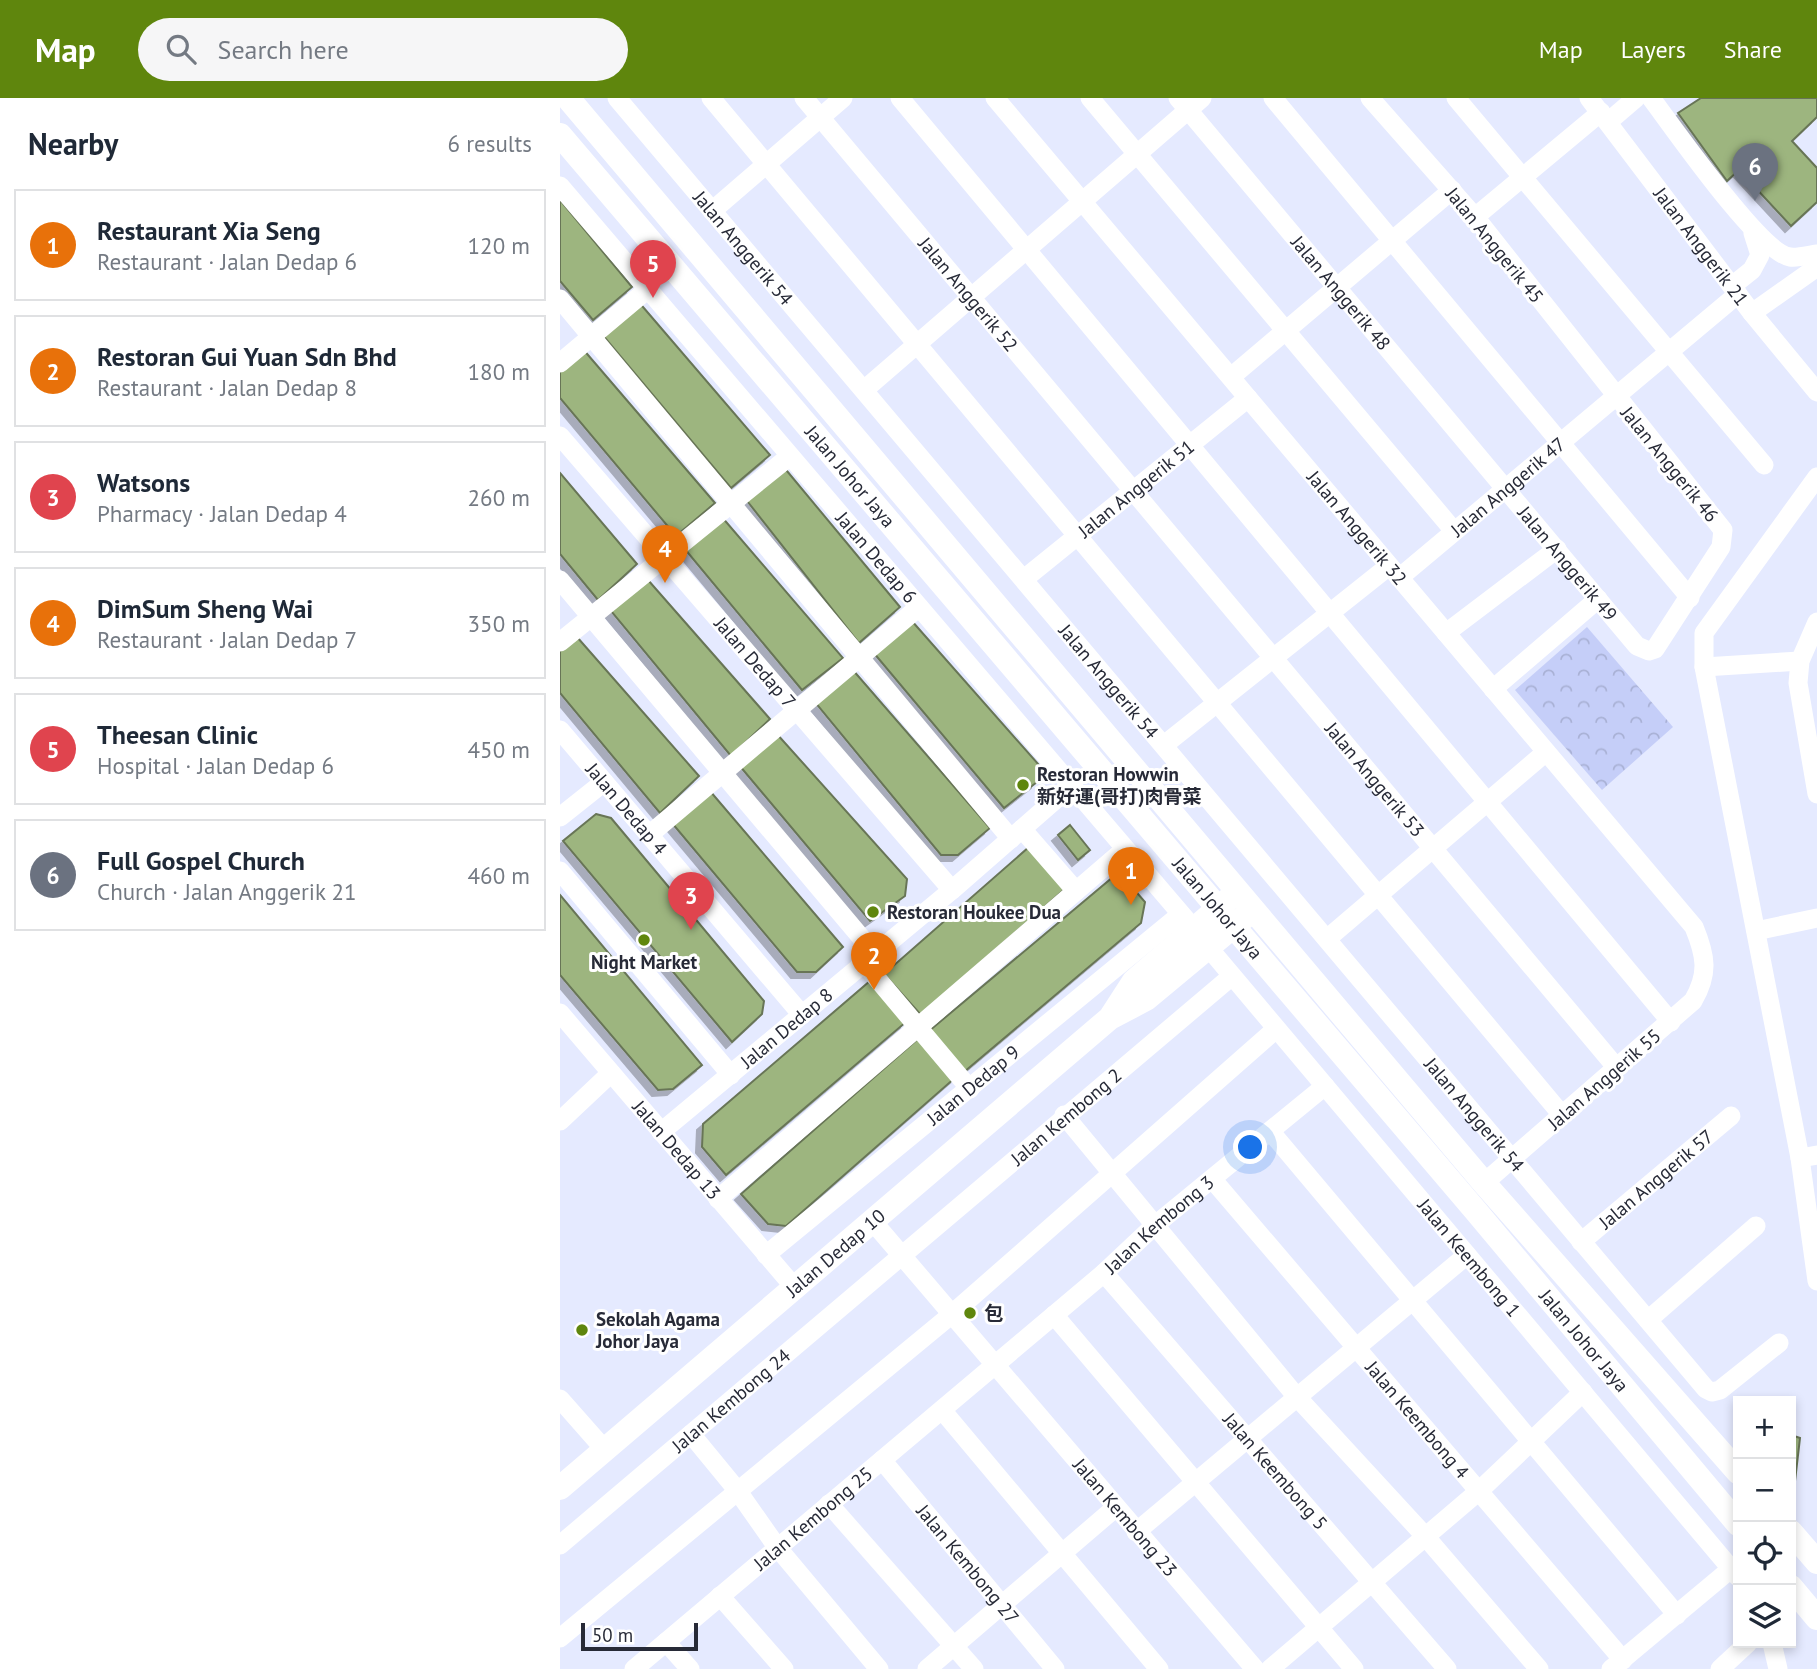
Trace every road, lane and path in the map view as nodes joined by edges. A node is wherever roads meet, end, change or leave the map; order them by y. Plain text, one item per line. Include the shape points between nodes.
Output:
1 (568, 98) edge
2 (617, 98) edge
3 (710, 98) edge
4 (804, 98) edge
5 (843, 98) edge
6 (900, 98) edge
7 (995, 98) edge
8 (1090, 98) edge
9 (1273, 98) edge
10 (1370, 98) edge
11 (1457, 98) edge
12 (1636, 98) edge
13 (1651, 98) edge
14 (1189, 102) edge
15 (1599, 111) edge
16 (820, 117) junction
17 (560, 135) edge
18 (1137, 154) junction
19 (766, 164) junction
20 (1524, 176) junction
21 (560, 187) edge
22 (1452, 190) junction
23 (1082, 201) junction
24 (712, 211) junction
25 (1475, 217) junction
26 (1752, 228) junction
27 (1392, 241) junction
28 (1027, 250) junction
29 (1817, 254) edge
30 (1817, 267) edge
31 (1336, 288) junction
32 (648, 289) junction
33 (1735, 290) junction
34 (971, 297) junction
35 (560, 299) edge
36 (1752, 313) junction
37 (1286, 331) junction
38 (591, 336) junction
39 (917, 344) junction
40 (1670, 351) junction
41 (560, 363) edge
42 (1231, 377) junction
43 (864, 390) junction
44 (1817, 392) edge
45 (1615, 396) junction
46 (1248, 398) junction
47 (560, 436) edge
48 (1560, 442) junction
49 (1190, 445) junction
50 (790, 456) junction
51 (1763, 465) dead end
52 (1817, 477) edge
53 (1505, 488) junction
54 (1133, 491) junction
55 (731, 504) junction
56 (1454, 531) junction
57 (1077, 536) junction
58 (1556, 550) junction
59 (665, 557) junction
60 (1394, 572) junction
61 (1024, 579) junction
62 (560, 580) edge
63 (1690, 598) junction
64 (1598, 599) junction
65 (919, 607) junction
66 (1330, 613) junction
67 (591, 617) junction
68 (1817, 622) edge
69 (1446, 633) junction
70 (1631, 638) joint
71 (560, 642) edge
72 (1807, 652) edge
73 (859, 657) junction
74 (1273, 658) junction
75 (1704, 667) junction
76 (1493, 689) junction
77 (1217, 703) junction
78 (797, 710) junction
79 (560, 730) edge
80 (1164, 745) junction
81 (1546, 752) junction
82 (722, 773) junction
83 (604, 782) junction
84 (1072, 786) junction
85 (1817, 794) edge
86 (1488, 803) junction
87 (560, 817) edge
88 (1017, 834) junction
89 (649, 835) junction
90 (1125, 849) junction
91 (1433, 849) junction
92 (560, 871) edge
93 (952, 890) junction
94 (1076, 891) junction
95 (1378, 895) junction
96 (1246, 900) junction
97 (1226, 917) junction
98 (1817, 918) edge
99 (1194, 930) junction
100 (1756, 931) junction
101 (1328, 939) junction
102 (870, 959) junction
103 (1706, 964) joint
104 (1232, 976) junction
105 (560, 1013) edge
106 (802, 1016) junction
107 (1671, 1022) junction
108 (918, 1027) junction
109 (1276, 1029) junction
110 (1616, 1067) junction
111 (611, 1073) junction
112 (731, 1075) junction
113 (1325, 1086) junction
114 (970, 1089) junction
115 (1065, 1115) junction
116 (1562, 1115) junction
117 (1731, 1116) dead end
118 (560, 1121) edge
119 (661, 1132) junction
120 (1271, 1132) junction
121 (1808, 1157) edge
122 (1512, 1159) junction
123 (1112, 1174) junction
124 (1213, 1180) junction
125 (1484, 1183) junction
126 (718, 1199) junction
127 (874, 1223) junction
128 (1154, 1226) junction
129 (1756, 1226) dead end
130 (1581, 1242) junction
131 (766, 1255) junction
132 (901, 1255) junction
133 (1467, 1255) junction
134 (1104, 1273) junction
135 (1817, 1281) edge
136 (795, 1288) junction
137 (1412, 1301) junction
138 (951, 1315) junction
139 (1054, 1315) junction
140 (1648, 1320) junction
141 (1779, 1343) dead end
142 (1356, 1348) junction
143 (994, 1366) junction
144 (1583, 1392) junction
145 (1296, 1396) junction
146 (560, 1399) edge
147 (942, 1410) junction
148 (691, 1434) junction
149 (1248, 1439) junction
150 (1532, 1444) junction
151 (605, 1450) junction
152 (882, 1460) junction
153 (1733, 1466) edge
154 (1197, 1482) junction
155 (560, 1488) edge
156 (737, 1490) junction
157 (1479, 1491) junction
158 (829, 1504) junction
159 (1115, 1508) junction
160 (1736, 1522) edge
161 (1136, 1532) junction
162 (1425, 1536) junction
163 (1796, 1538) edge
164 (560, 1545) edge
165 (777, 1547) junction
166 (1061, 1554) junction
167 (1817, 1562) edge
168 (1733, 1571) edge
169 (1733, 1574) edge
170 (1371, 1581) junction
171 (1796, 1593) edge
172 (720, 1596) junction
173 (1003, 1606) junction
174 (1676, 1615) junction
175 (1817, 1618) edge
176 (1318, 1627) junction
177 (560, 1638) edge
178 (666, 1642) junction
179 (955, 1645) junction
180 (1743, 1648) edge
181 (1774, 1648) edge
182 (1249, 1662) edge
183 (1617, 1664) edge
184 (634, 1669) edge
185 (690, 1669) edge
186 (784, 1669) edge
187 (879, 1669) edge
188 (927, 1669) edge
189 (974, 1669) edge
190 (1055, 1669) edge
191 (1159, 1669) edge
192 (1228, 1669) edge
193 (1270, 1669) edge
194 (1354, 1669) edge
195 (1447, 1669) edge
196 (1539, 1669) edge
197 (1720, 1669) edge
198 (1778, 1669) edge

1 - 96 main road, Jalan Johor Jaya
2 - 24 street, Jalan Anggerik 54
3 - 19 street
4 - 16 street, Jalan Anggerik 52
5 - 16 street
6 - 28 street
7 - 23 street, Jalan Anggerik 32
8 - 18 street
9 - 27 street
10 - 22 street, Jalan Anggerik 45
11 - 20 street
12 - 15 street
13 - 26 street
14 - 18 street
14 - 31 street, Jalan Anggerik 48
15 - 20 street
15 - 33 street, Jalan Anggerik 21
16 - 19 street
16 - 34 street, Jalan Anggerik 52
17 - 97 main road, Jalan Johor Jaya
18 - 23 street
18 - 37 street
19 - 24 street
19 - 39 street
20 - 25 street
20 - 40 street
21 - 32 street, Jalan Dedap 6
22 - 25 street, Jalan Anggerik 45
22 - 27 street
23 - 28 street
23 - 42 street, Jalan Anggerik 32
24 - 43 street, Jalan Anggerik 54
25 - 45 street, Jalan Anggerik 45
26 - 29 street via 1772,248 1790,257
26 - 33 street, Jalan Anggerik 47 via 1760,255
27 - 31 street
27 - 48 street
28 - 34 street
28 - 49 street
30 - 36 street
31 - 37 street
31 - 53 street, Jalan Anggerik 48
32 - 38 street
32 - 50 street, Jalan Dedap 6
33 - 36 street, Jalan Anggerik 21
33 - 40 street, Jalan Anggerik 47
34 - 39 street
34 - 54 street, Jalan Anggerik 52
35 - 38 street
36 - 44 street, Jalan Anggerik 21
37 - 42 street
37 - 56 street
38 - 41 street
38 - 55 street
39 - 43 street
39 - 57 street
40 - 45 street, Jalan Anggerik 47
40 - 51 street
42 - 46 street, Jalan Anggerik 32
43 - 61 street, Jalan Anggerik 54
45 - 48 street, Jalan Anggerik 47
45 - 63 street, Jalan Anggerik 46 via 1723,530 1721,547
46 - 49 street, Jalan Anggerik 51
46 - 60 street, Jalan Anggerik 32
47 - 59 street, Jalan Dedap 7
48 - 53 street, Jalan Anggerik 47
48 - 63 street
49 - 54 street, Jalan Anggerik 51
49 - 66 street
50 - 55 street
50 - 65 street, Jalan Dedap 6
52 - 75 street via 1704,633
53 - 56 street, Jalan Anggerik 47
53 - 58 street, Jalan Anggerik 49
54 - 57 street, Jalan Anggerik 51
54 - 74 street, Jalan Anggerik 53
55 - 59 street
55 - 73 street
56 - 60 street, Jalan Anggerik 47
57 - 61 street, Jalan Anggerik 51
57 - 77 street
58 - 64 street, Jalan Anggerik 49
58 - 69 street
59 - 67 street
59 - 78 street, Jalan Dedap 7
60 - 66 street, Jalan Anggerik 47
60 - 69 street, Jalan Anggerik 32
61 - 80 street, Jalan Anggerik 54
62 - 67 street
63 - 70 street, Jalan Anggerik 46 via 1655,649 1642,650
64 - 70 street, Jalan Anggerik 49
64 - 76 street
65 - 73 street
65 - 84 street, Jalan Dedap 6
66 - 74 street, Jalan Anggerik 47
66 - 86 street
67 - 71 street
67 - 82 street
68 - 72 street
69 - 76 street, Jalan Anggerik 32
72 - 75 street
72 - 85 street via 1798,683
73 - 78 street
73 - 88 street
74 - 77 street, Jalan Anggerik 47
74 - 91 street, Jalan Anggerik 53
75 - 100 street
76 - 81 street, Jalan Anggerik 32
77 - 80 street, Jalan Anggerik 47
77 - 95 street
78 - 82 street
78 - 93 street, Jalan Dedap 7
79 - 83 street, Jalan Dedap 4
80 - 101 street, Jalan Anggerik 54
81 - 86 street
81 - 103 street, Jalan Anggerik 32 via 1694,927
82 - 89 street
82 - 102 street
83 - 87 street
83 - 89 street, Jalan Dedap 4
84 - 88 street, Jalan Dedap 8
84 - 90 street, Jalan Dedap 6
86 - 91 street
86 - 107 street
88 - 93 street, Jalan Dedap 8
88 - 94 street
89 - 106 street, Jalan Dedap 4
90 - 94 street
90 - 99 street, Jalan Dedap 6
91 - 95 street
91 - 110 street, Jalan Anggerik 53
92 - 112 street
93 - 102 street, Jalan Dedap 8
94 - 108 street
95 - 101 street
95 - 116 street
96 - 97 main road, Jalan Dedap 10
96 - 125 main road, Jalan Johor Jaya
97 - 99 main road, Jalan Dedap 10
97 - 160 main road, Jalan Johor Jaya
98 - 100 street
99 - 104 street, Jalan Keembong 1
99 - 114 street, Jalan Dedap 9
99 - 127 main road, Jalan Dedap 10 via 1135,981 1110,1018
100 - 121 street
101 - 122 street, Jalan Anggerik 54
102 - 106 street, Jalan Dedap 8
102 - 108 street
103 - 107 street, Jalan Anggerik 55 via 1703,984 1693,1001
104 - 109 street, Jalan Keembong 1
104 - 115 street, Jalan Kembong 2
105 - 111 street, Jalan Dedap 13
106 - 112 street, Jalan Dedap 8
107 - 110 street, Jalan Anggerik 55
108 - 114 street
108 - 126 street
109 - 113 street, Jalan Keembong 1
109 - 123 street
110 - 116 street, Jalan Anggerik 55
111 - 118 street
111 - 119 street, Jalan Dedap 13
112 - 119 street, Jalan Dedap 8
113 - 120 street, Jalan Kembong 3
113 - 133 street, Jalan Keembong 1
114 - 131 street, Jalan Dedap 9
115 - 123 street
115 - 132 street, Jalan Kembong 2
116 - 122 street, Jalan Anggerik 55
117 - 130 street, Jalan Anggerik 57
119 - 126 street, Jalan Dedap 13
120 - 124 street, Jalan Kembong 3
120 - 137 street
121 - 135 street
122 - 125 street, Jalan Anggerik 55
122 - 130 street, Jalan Anggerik 54
123 - 128 street
123 - 138 street
124 - 128 street, Jalan Kembong 3
124 - 142 street, Jalan Keembong 4
125 - 153 main road, Jalan Johor Jaya
126 - 131 street, Jalan Dedap 13
127 - 132 street, Jalan Kembong 23
127 - 136 main road, Jalan Dedap 10
128 - 134 street, Jalan Kembong 3
128 - 145 street
129 - 140 street
130 - 140 street, Jalan Anggerik 54
131 - 136 street, Jalan Dedap 13
132 - 138 street, Jalan Kembong 23
132 - 148 street, Jalan Kembong 24
133 - 137 street
133 - 144 street, Jalan Keembong 1
134 - 139 street, Jalan Kembong 3
134 - 149 street, Jalan Keembong 5
136 - 151 main road, Jalan Dedap 10
137 - 142 street
137 - 150 street
138 - 143 street, Jalan Kembong 23
138 - 156 street
139 - 143 street, Jalan Kembong 3
139 - 154 street
140 - 141 street, Jalan Anggerik 54 via 1709,1391 1720,1390
142 - 145 street
142 - 157 street, Jalan Keembong 4
143 - 147 street, Jalan Kembong 25
143 - 159 street, Jalan Kembong 23
144 - 150 street
144 - 168 street, Jalan Keembong 1
145 - 149 street
145 - 162 street
146 - 151 street
147 - 152 street, Jalan Kembong 25
147 - 166 street
148 - 156 street
148 - 164 street, Jalan Kembong 24
149 - 154 street
149 - 170 street, Jalan Keembong 5
150 - 157 street
150 - 174 street
151 - 155 main road, Jalan Dedap 10
152 - 158 street, Jalan Kembong 25
152 - 173 street, Jalan Kembong 27
154 - 161 street
154 - 176 street
156 - 165 street
156 - 177 street
157 - 162 street
157 - 183 street, Jalan Keembong 4
158 - 165 street, Jalan Kembong 25
158 - 179 street
159 - 161 street, Jalan Kembong 23
159 - 166 street
161 - 182 street, Jalan Kembong 23
162 - 170 street
162 - 196 street
163 - 167 main road
165 - 172 street, Jalan Kembong 25
165 - 187 street
166 - 173 street
166 - 191 street
169 - 174 street
170 - 176 street
170 - 195 street, Jalan Keembong 5
171 - 175 main road
172 - 178 street, Jalan Kembong 25
172 - 186 street
173 - 179 street
173 - 190 street, Jalan Kembong 27
174 - 183 street
176 - 193 street
176 - 194 street
178 - 184 street, Jalan Kembong 25
178 - 185 street
179 - 188 street
179 - 189 street
180 - 197 street
181 - 198 street
182 - 192 street

